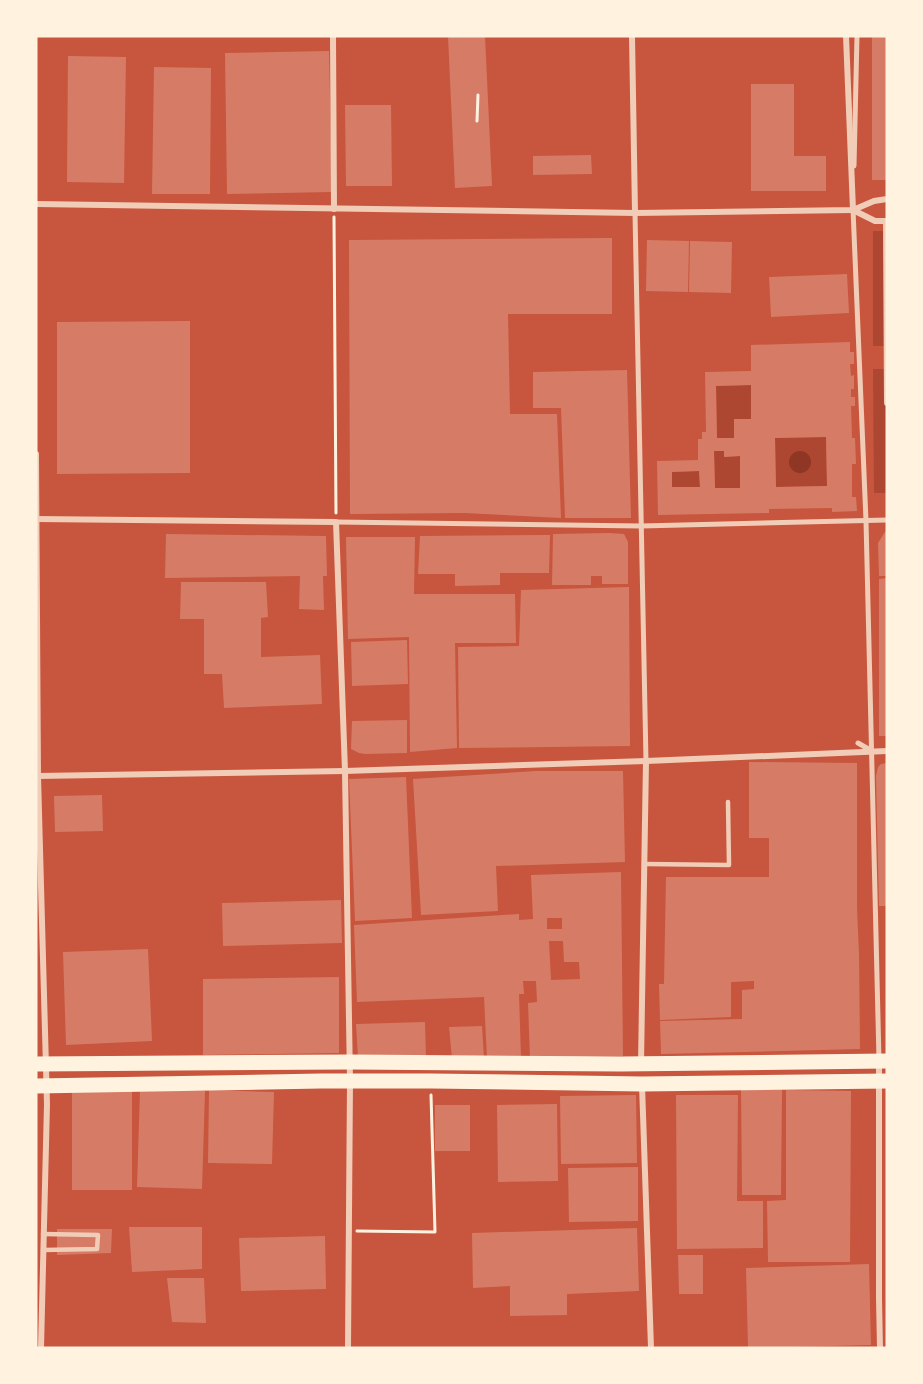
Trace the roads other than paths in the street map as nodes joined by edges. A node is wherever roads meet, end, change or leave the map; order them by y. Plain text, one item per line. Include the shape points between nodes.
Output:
1 (333, 36) edge
2 (632, 36) edge
3 (846, 36) edge
4 (857, 36) edge
5 (887, 200) edge
6 (36, 204) edge
7 (334, 209) junction
8 (853, 210) junction
9 (635, 213) junction
10 (886, 221) edge
11 (887, 403) edge
12 (36, 454) edge
13 (36, 519) edge
14 (887, 520) edge
15 (866, 521) junction
16 (336, 522) junction
17 (641, 526) junction
18 (858, 743) dead end
19 (872, 751) junction
20 (887, 751) edge
21 (646, 761) junction
22 (345, 771) junction
23 (37, 776) edge
24 (729, 802) dead end
25 (645, 864) junction
26 (883, 1061) edge
27 (350, 1062) junction
28 (41, 1064) edge
29 (641, 1064) junction
30 (883, 1081) edge
31 (350, 1082) junction
32 (642, 1084) junction
33 (41, 1086) edge
34 (43, 1234) junction
35 (43, 1250) junction
36 (39, 1299) edge
37 (879, 1299) junction
38 (887, 1299) edge
39 (41, 1348) edge
40 (348, 1348) edge
41 (651, 1348) edge
42 (880, 1348) edge

1 - 7 street
2 - 9 street
3 - 8 street
4 - 8 street
5 - 8 street
6 - 7 street
7 - 9 street
8 - 9 street
8 - 10 street via 875,221
8 - 15 street
9 - 17 street
10 - 11 street
12 - 13 street
13 - 16 street
13 - 23 street
14 - 15 street
15 - 17 street
15 - 19 street
16 - 17 street
16 - 22 street
17 - 21 street
18 - 19 street
19 - 20 street
19 - 21 street
19 - 26 street
21 - 22 street
21 - 25 street
22 - 23 street
22 - 27 street
23 - 28 street
24 - 25 lane via 729,865
25 - 29 street
26 - 29 main road
26 - 30 street
27 - 28 main road
27 - 29 main road
27 - 31 street
28 - 33 street
29 - 32 street
30 - 32 main road
30 - 37 street
31 - 32 main road
31 - 33 main road
31 - 40 street
32 - 41 street
33 - 34 street via 47,1104
34 - 35 street
34 - 35 lane via 98,1234 98,1249
35 - 36 street
36 - 39 street
37 - 38 lane
37 - 42 street

